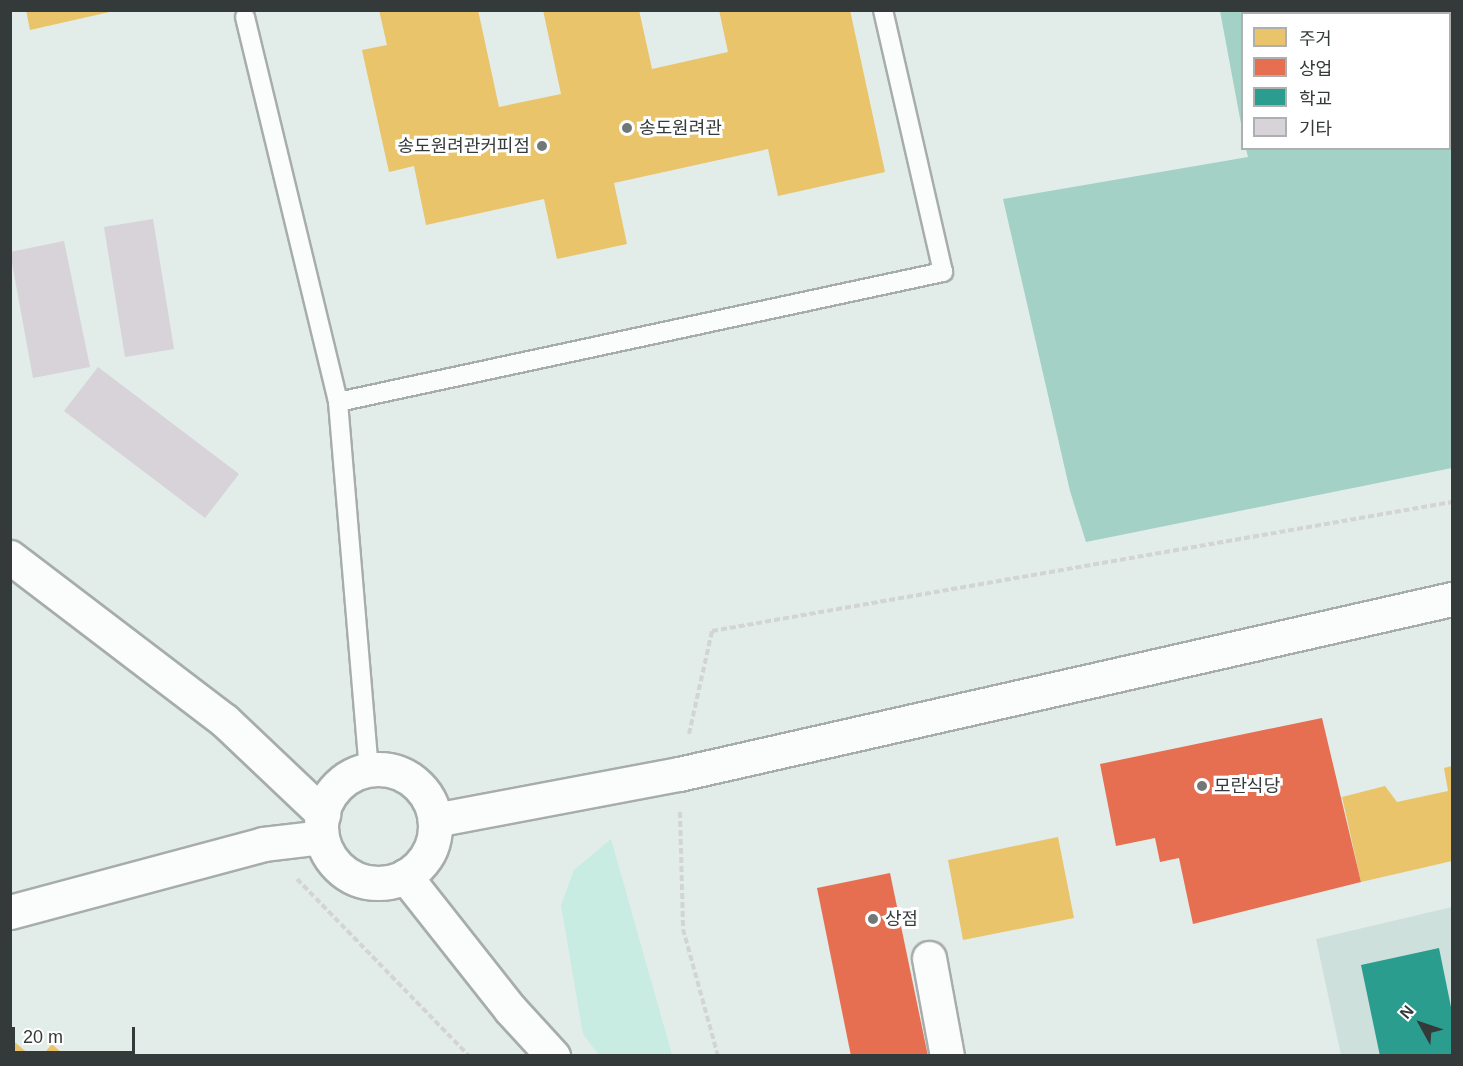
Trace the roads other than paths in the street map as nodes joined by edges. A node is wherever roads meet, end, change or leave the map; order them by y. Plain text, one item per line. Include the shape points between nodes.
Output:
1 (883, 10) edge
2 (245, 17) dead end
3 (338, 402) junction
4 (10, 557) edge
5 (1452, 599) edge
6 (369, 769) junction
7 (435, 820) junction
8 (322, 825) junction
9 (405, 876) junction
10 (10, 912) edge
11 (929, 958) dead end
12 (553, 1056) edge
13 (947, 1056) edge

1 - 3 lane via 943,272
2 - 3 lane
3 - 6 lane
4 - 8 main road via 224,720
5 - 7 main road via 680,774
6 - 7 main road via 405,775 420,786
6 - 8 main road via 339,785
7 - 9 main road via 429,853
8 - 9 main road via 330,856 355,878 372,882
8 - 10 main road
9 - 12 main road via 510,1009
11 - 13 main road

